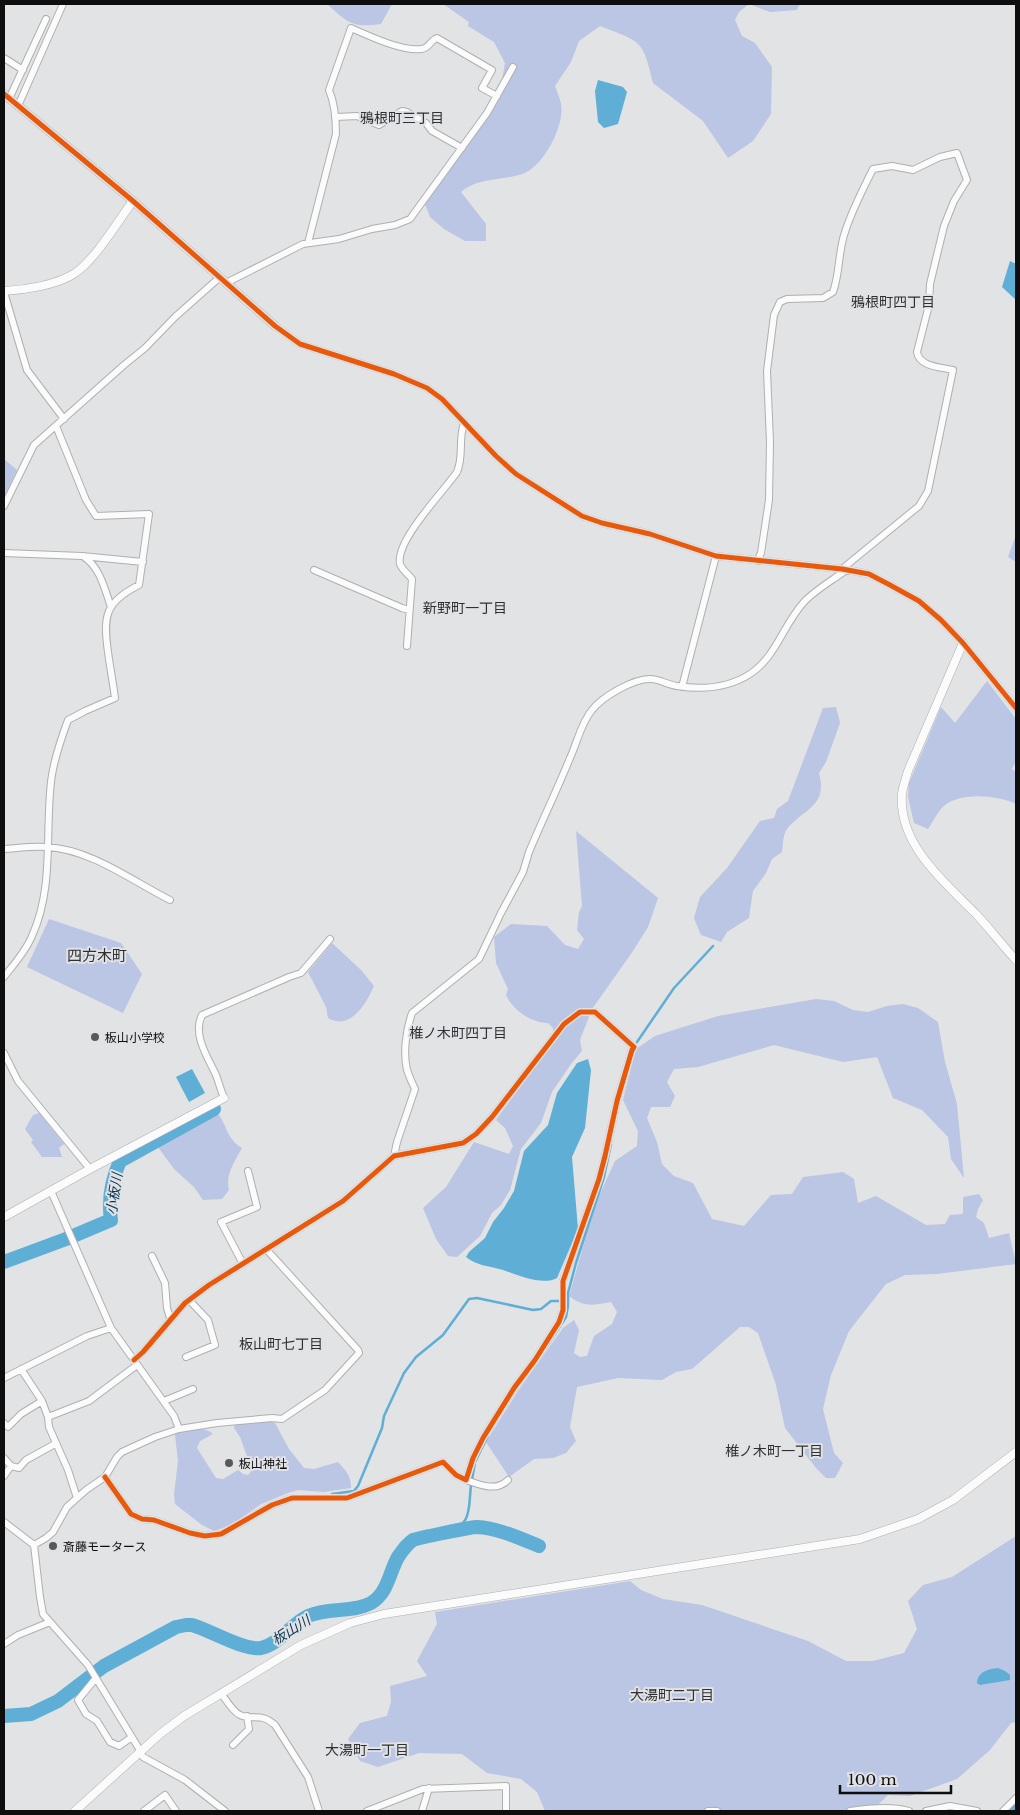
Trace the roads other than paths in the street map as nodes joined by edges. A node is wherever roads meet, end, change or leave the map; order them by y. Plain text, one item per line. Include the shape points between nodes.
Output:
1 (63, 4) edge
2 (46, 19) dead end
3 (4, 58) edge
4 (514, 67) dead end
5 (23, 70) junction
6 (497, 96) junction
7 (6, 97) edge
8 (18, 106) junction
9 (336, 116) junction
10 (462, 148) junction
11 (133, 200) junction
12 (308, 242) junction
13 (219, 278) junction
14 (226, 283) junction
15 (4, 292) edge
16 (275, 326) joint
17 (64, 419) junction
18 (464, 423) junction
19 (56, 426) junction
20 (4, 506) edge
21 (4, 553) edge
22 (82, 556) junction
23 (716, 556) junction
24 (757, 561) junction
25 (143, 562) junction
26 (314, 570) dead end
27 (844, 570) junction
28 (111, 607) junction
29 (409, 610) junction
30 (963, 643) junction
31 (407, 646) dead end
32 (682, 687) junction
33 (1016, 708) edge
34 (47, 846) junction
35 (4, 849) edge
36 (170, 900) dead end
37 (330, 939) dead end
38 (1016, 960) edge
39 (4, 976) edge
40 (4, 1053) edge
41 (224, 1098) joint
42 (394, 1156) junction
43 (90, 1169) junction
44 (248, 1171) dead end
45 (50, 1192) junction
46 (4, 1217) edge
47 (266, 1250) junction
48 (152, 1256) dead end
49 (243, 1264) junction
50 (189, 1300) junction
51 (170, 1318) junction
52 (111, 1328) junction
53 (186, 1358) dead end
54 (136, 1362) junction
55 (21, 1369) junction
56 (4, 1378) edge
57 (193, 1389) dead end
58 (42, 1401) junction
59 (164, 1401) junction
60 (48, 1417) junction
61 (4, 1423) edge
62 (180, 1429) junction
63 (56, 1444) junction
64 (1016, 1452) edge
65 (4, 1458) edge
66 (11, 1466) junction
67 (4, 1476) edge
68 (105, 1477) junction
69 (466, 1480) junction
70 (508, 1480) dead end
71 (77, 1498) junction
72 (4, 1522) edge
73 (34, 1545) junction
74 (50, 1622) junction
75 (4, 1644) edge
76 (96, 1678) junction
77 (221, 1694) junction
78 (247, 1716) junction
79 (132, 1737) junction
80 (233, 1745) dead end
81 (140, 1753) junction
82 (429, 1788) junction
83 (1016, 1798) edge
84 (75, 1811) edge
85 (144, 1811) edge
86 (176, 1811) edge
87 (226, 1811) edge
88 (319, 1811) edge
89 (367, 1811) edge
90 (422, 1811) edge
91 (506, 1811) edge
92 (708, 1811) edge
93 (717, 1811) edge
94 (850, 1811) edge
95 (909, 1811) edge
96 (926, 1811) edge
97 (977, 1811) edge
98 (1003, 1811) edge

1 - 8 street
2 - 5 street
3 - 5 street
4 - 6 street
5 - 7 street
6 - 9 street via 482,88 492,70 437,38 422,50 372,38 351,28 328,90
6 - 10 street
7 - 8 street
8 - 11 street
9 - 10 street via 357,116 379,125 402,111 407,112
9 - 12 street via 336,134
10 - 12 street via 410,219 339,238
11 - 13 street
11 - 15 street via 91,258 75,273 40,286
12 - 14 street
13 - 14 street
13 - 17 street
14 - 16 street
15 - 17 street via 27,370
16 - 18 street via 300,344 417,383 442,399
17 - 19 street
18 - 23 street via 516,474 582,516
18 - 29 street via 457,472 410,533 401,550 402,567 412,579
19 - 20 street via 34,445
19 - 25 street via 86,500 96,516 149,514
21 - 22 street
22 - 25 street
22 - 28 street via 92,562
23 - 24 street
23 - 32 street
24 - 27 street
24 - 27 street via 769,500 767,371 777,306 787,299 823,298 833,292 844,233 873,168 892,166 913,170 957,153 967,180 944,226 930,284 930,305 917,352 922,362 953,370 928,491 920,506
25 - 28 street via 139,585 124,593
26 - 29 street
27 - 30 street via 869,574 919,600
27 - 32 street via 804,601 769,657 750,674 734,683 717,687
28 - 34 street via 104,627 115,698 68,720 51,781
29 - 31 street
30 - 33 street
30 - 38 street via 908,771 902,794 904,816 912,843
32 - 42 street via 651,679 637,682 614,691 592,709 516,889 479,959 412,1013 406,1059 415,1089
34 - 35 street
34 - 36 street via 78,853 115,869
34 - 39 street via 44,900 32,937
37 - 41 street via 301,974 202,1015 198,1022 200,1036
40 - 43 street via 18,1080
41 - 43 street
42 - 47 street via 343,1201
42 - 69 street via 463,1143 476,1134 564,1024 580,1012 595,1012 634,1048 617,1100 599,1179 563,1281 563,1310 559,1322 483,1438
43 - 45 street
44 - 49 street via 257,1207 221,1222
45 - 46 street
45 - 52 street
47 - 49 street
47 - 62 street via 359,1353 325,1390 282,1419
48 - 51 street via 165,1283
49 - 50 street
50 - 51 street
50 - 53 street via 208,1320 215,1345
51 - 54 street
52 - 54 street
52 - 55 street via 87,1336
54 - 59 street
54 - 60 street via 89,1401
55 - 56 street
55 - 58 street
57 - 59 street
58 - 60 street
58 - 61 street via 8,1427
59 - 62 street
60 - 63 street
62 - 68 street via 122,1452
63 - 66 street via 26,1460 19,1468
63 - 71 street
64 - 77 street via 953,1500 918,1519 860,1538 384,1614 350,1623 301,1645
65 - 66 street
66 - 67 street
68 - 69 street via 131,1514 205,1536 221,1534 272,1504 292,1498 347,1498 444,1462
68 - 71 street
69 - 70 street via 491,1487 499,1487
71 - 73 street via 63,1513 53,1532
72 - 73 street
73 - 74 street via 41,1606
74 - 75 street
74 - 76 street
76 - 79 street
76 - 79 street via 78,1700 86,1714 97,1720 110,1742 119,1746
77 - 78 street via 237,1713
77 - 81 street via 184,1716
78 - 80 street via 249,1729
78 - 88 street via 262,1717 275,1725 308,1777
79 - 81 street
81 - 84 street
81 - 87 street via 185,1780
82 - 89 street
82 - 90 street
82 - 91 street via 506,1786
83 - 98 street
85 - 86 street via 165,1795
92 - 93 street
94 - 95 street via 870,1808
96 - 97 street via 950,1806

